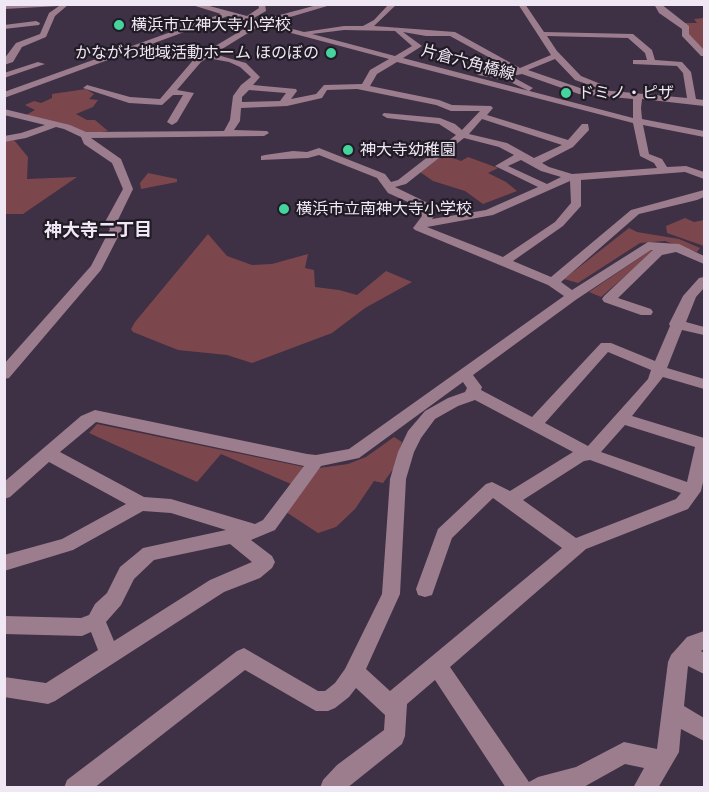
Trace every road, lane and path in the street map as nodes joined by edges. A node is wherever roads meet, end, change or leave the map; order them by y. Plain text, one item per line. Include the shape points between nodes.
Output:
1 (57, 4) edge
2 (66, 4) edge
3 (192, 4) edge
4 (218, 4) edge
5 (261, 4) edge
6 (331, 4) edge
7 (394, 4) edge
8 (521, 4) edge
9 (657, 4) edge
10 (38, 5) edge
11 (4, 7) edge
12 (281, 8) dead end
13 (300, 8) edge
14 (225, 15) junction
15 (246, 20) junction
16 (36, 22) dead end
17 (259, 23) junction
18 (8, 26) edge
19 (365, 28) junction
20 (393, 29) junction
21 (302, 34) junction
22 (542, 34) junction
23 (18, 45) junction
24 (705, 54) edge
25 (206, 55) junction
26 (556, 56) junction
27 (396, 60) junction
28 (636, 62) dead end
29 (5, 63) edge
30 (652, 63) junction
31 (41, 64) dead end
32 (521, 71) junction
33 (448, 73) junction
34 (4, 76) edge
35 (507, 78) junction
36 (366, 86) junction
37 (244, 87) junction
38 (498, 87) junction
39 (87, 88) dead end
40 (171, 92) junction
41 (524, 94) junction
42 (4, 95) edge
43 (638, 96) junction
44 (668, 99) junction
45 (692, 101) junction
46 (283, 103) junction
47 (705, 103) edge
48 (238, 105) junction
49 (451, 108) junction
50 (4, 112) edge
51 (484, 112) junction
52 (387, 115) dead end
53 (440, 121) junction
54 (172, 123) dead end
55 (55, 124) junction
56 (585, 126) dead end
57 (639, 127) junction
58 (229, 132) junction
59 (264, 132) dead end
60 (705, 134) edge
61 (85, 135) junction
62 (462, 135) junction
63 (4, 140) edge
64 (705, 143) edge
65 (570, 144) junction
66 (520, 156) junction
67 (265, 158) dead end
68 (532, 163) junction
69 (663, 170) junction
70 (705, 176) edge
71 (573, 177) junction
72 (388, 186) junction
73 (548, 188) junction
74 (705, 193) edge
75 (423, 224) junction
76 (705, 260) edge
77 (504, 262) junction
78 (705, 270) edge
79 (705, 281) edge
80 (553, 282) junction
81 (572, 296) junction
82 (646, 312) dead end
83 (676, 324) junction
84 (705, 331) edge
85 (658, 370) junction
86 (4, 374) edge
87 (468, 383) junction
88 (705, 384) edge
89 (621, 418) junction
90 (534, 425) junction
91 (705, 445) edge
92 (49, 454) junction
93 (590, 454) junction
94 (316, 461) junction
95 (693, 490) junction
96 (4, 492) edge
97 (510, 500) junction
98 (141, 504) junction
99 (258, 531) junction
100 (232, 535) junction
101 (576, 548) junction
102 (4, 563) edge
103 (425, 589) dead end
104 (96, 621) junction
105 (4, 625) edge
106 (705, 640) edge
107 (686, 653) junction
108 (110, 654) junction
109 (705, 664) edge
110 (437, 665) junction
111 (354, 672) junction
112 (4, 687) edge
113 (396, 711) junction
114 (674, 712) junction
115 (705, 730) edge
116 (662, 760) junction
117 (75, 788) edge
118 (332, 788) edge
119 (520, 788) edge
120 (538, 788) edge
121 (644, 788) edge

1 - 10 street
2 - 23 street via 52,15 43,35
3 - 14 street, 片倉六角橋線
4 - 14 street
5 - 15 street via 263,9
6 - 13 street
7 - 19 street via 377,22
8 - 22 street
9 - 24 street via 686,28 685,34
10 - 11 street
12 - 13 street
13 - 17 street
14 - 15 street, 片倉六角橋線
14 - 42 street
15 - 17 street, 片倉六角橋線
16 - 18 street
17 - 21 street, 片倉六角橋線
17 - 25 street
18 - 23 street via 14,36 10,42
19 - 20 street
19 - 21 street via 312,30
20 - 27 street via 418,45
20 - 32 street via 459,36 486,55
21 - 27 street, 片倉六角橋線
22 - 26 street
22 - 30 street via 630,36 649,52
23 - 29 street
25 - 37 street via 243,65 256,77
25 - 40 street
26 - 32 street
26 - 44 street via 578,78 589,83
27 - 33 street, 片倉六角橋線
27 - 36 street via 373,72
28 - 30 street
30 - 45 street via 680,64 687,72
31 - 34 street
32 - 35 street
32 - 43 street via 579,91
33 - 35 street via 456,70
33 - 38 street, 片倉六角橋線
35 - 41 street via 528,87
36 - 46 street via 324,88 319,96
36 - 49 street
37 - 46 street via 292,91
37 - 48 street via 237,96
38 - 41 street, 片倉六角橋線
38 - 51 street
39 - 40 street via 129,100 162,102
40 - 54 street via 189,93
41 - 57 street, 片倉六角橋線
43 - 44 street
43 - 57 street
44 - 45 street
45 - 47 street
46 - 48 street
48 - 58 street
49 - 51 street
49 - 53 street
50 - 55 street
51 - 62 street
51 - 65 street
52 - 53 street
53 - 62 street
55 - 61 street
55 - 63 street
56 - 65 street
57 - 60 street, 片倉六角橋線
57 - 64 street
57 - 69 street via 645,156 658,161
58 - 59 street
58 - 61 street
61 - 86 street via 88,142 117,161 128,189 111,222 116,229 97,267
62 - 66 street via 493,141
62 - 72 street via 402,182
65 - 68 street
66 - 68 street
66 - 73 street via 500,166
67 - 72 street via 319,152 381,176
68 - 71 street
69 - 70 street via 686,169
69 - 71 street
71 - 73 street
71 - 77 street via 577,204 559,224
72 - 75 street via 424,205 428,216
73 - 75 street via 489,213
74 - 80 street via 635,212
75 - 77 street via 419,228
76 - 81 street via 675,247 648,246
77 - 80 street
78 - 82 street via 674,252 658,252 609,299
79 - 83 street via 690,296
80 - 81 street
81 - 87 street
83 - 84 street
83 - 85 street
85 - 88 street
85 - 89 street via 654,381
85 - 90 street via 606,345
87 - 90 street
87 - 94 street via 358,452
87 - 111 street via 470,396 430,415 406,452 398,479 392,594
89 - 91 street
89 - 93 street
90 - 93 street
91 - 95 street
92 - 94 street via 95,416
92 - 96 street
92 - 98 street
93 - 95 street
93 - 97 street via 580,456
94 - 99 street via 268,525
95 - 101 street via 681,504
97 - 101 street
97 - 103 street via 492,489 444,534
98 - 99 street via 171,506
98 - 102 street via 67,545
99 - 100 street
100 - 104 street via 149,553 127,573 114,599
100 - 108 street via 266,562 253,572 217,586
101 - 110 street
104 - 105 street via 82,627
104 - 108 street
106 - 107 street
107 - 109 street
107 - 114 street via 678,662
108 - 112 street via 48,694
110 - 113 street via 397,699
110 - 119 street
111 - 113 street
111 - 117 street via 342,690 328,701 316,701 244,658
113 - 118 street via 394,736 345,773
114 - 115 street
114 - 116 street via 668,752
116 - 120 street via 624,753 580,777
116 - 121 street

